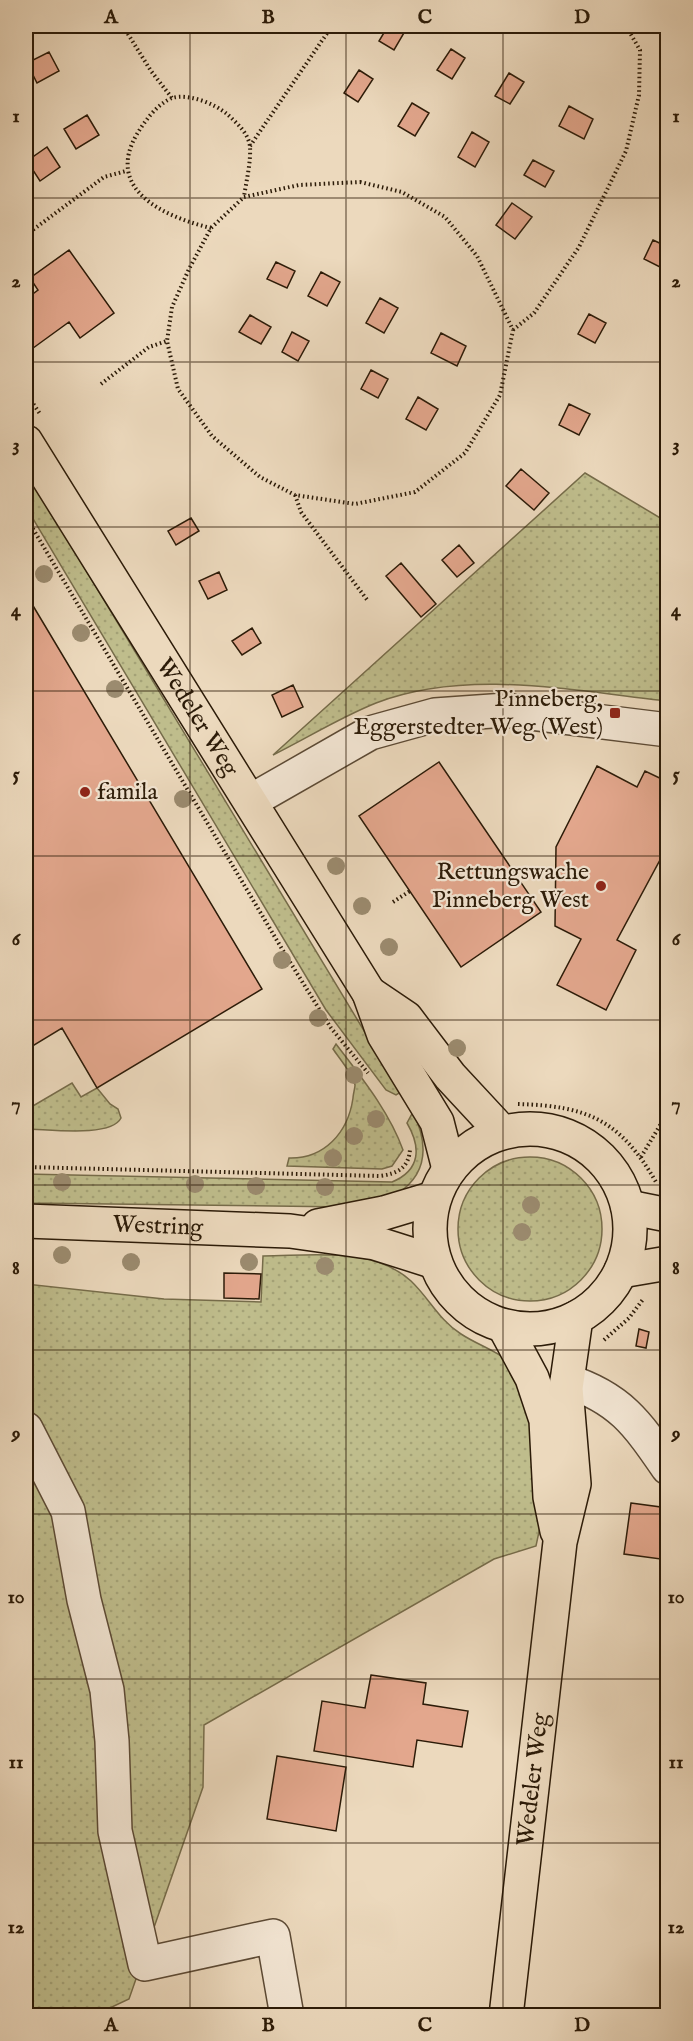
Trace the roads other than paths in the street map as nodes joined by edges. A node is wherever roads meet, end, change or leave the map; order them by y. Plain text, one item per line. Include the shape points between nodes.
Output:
1 (26, 442) edge
2 (668, 730) edge
3 (251, 801) junction
4 (369, 993) junction
5 (504, 1117) junction
6 (449, 1168) junction
7 (434, 1198) junction
8 (663, 1201) edge
9 (628, 1207) junction
10 (26, 1221) edge
11 (290, 1231) junction
12 (435, 1262) junction
13 (668, 1263) edge
14 (621, 1271) junction
15 (576, 1318) junction
16 (504, 1326) junction
17 (567, 1381) junction
18 (26, 1429) edge
19 (668, 1468) edge
20 (560, 1542) junction
21 (287, 2016) edge
22 (506, 2016) edge

1 - 3 main road, Wedeler Weg
2 - 3 street via 506,710 435,715 370,733
3 - 4 main road, Wedeler Weg
4 - 5 main road, Wedeler Weg via 406,1018 450,1076
4 - 6 main road, Wedeler Weg via 384,1035 437,1122
5 - 6 main road
5 - 9 main road via 567,1135 595,1152 616,1177
6 - 7 main road
7 - 11 main road, Westring via 384,1213
7 - 12 main road via 429,1230
8 - 9 main road
9 - 14 main road via 630,1240
10 - 11 main road, Westring
11 - 12 main road, Westring via 375,1243
12 - 16 main road via 450,1291 474,1313
13 - 14 main road
14 - 15 main road via 603,1298
15 - 16 main road via 541,1329
15 - 17 main road, Wedeler Weg
16 - 20 main road, Wedeler Weg via 532,1378 546,1420 550,1497
17 - 19 street via 591,1388 615,1403 643,1431
17 - 20 main road, Wedeler Weg via 574,1484
18 - 21 street via 68,1511 84,1600 107,1690 115,1831 145,1964 273,1936
20 - 22 main road, Wedeler Weg

